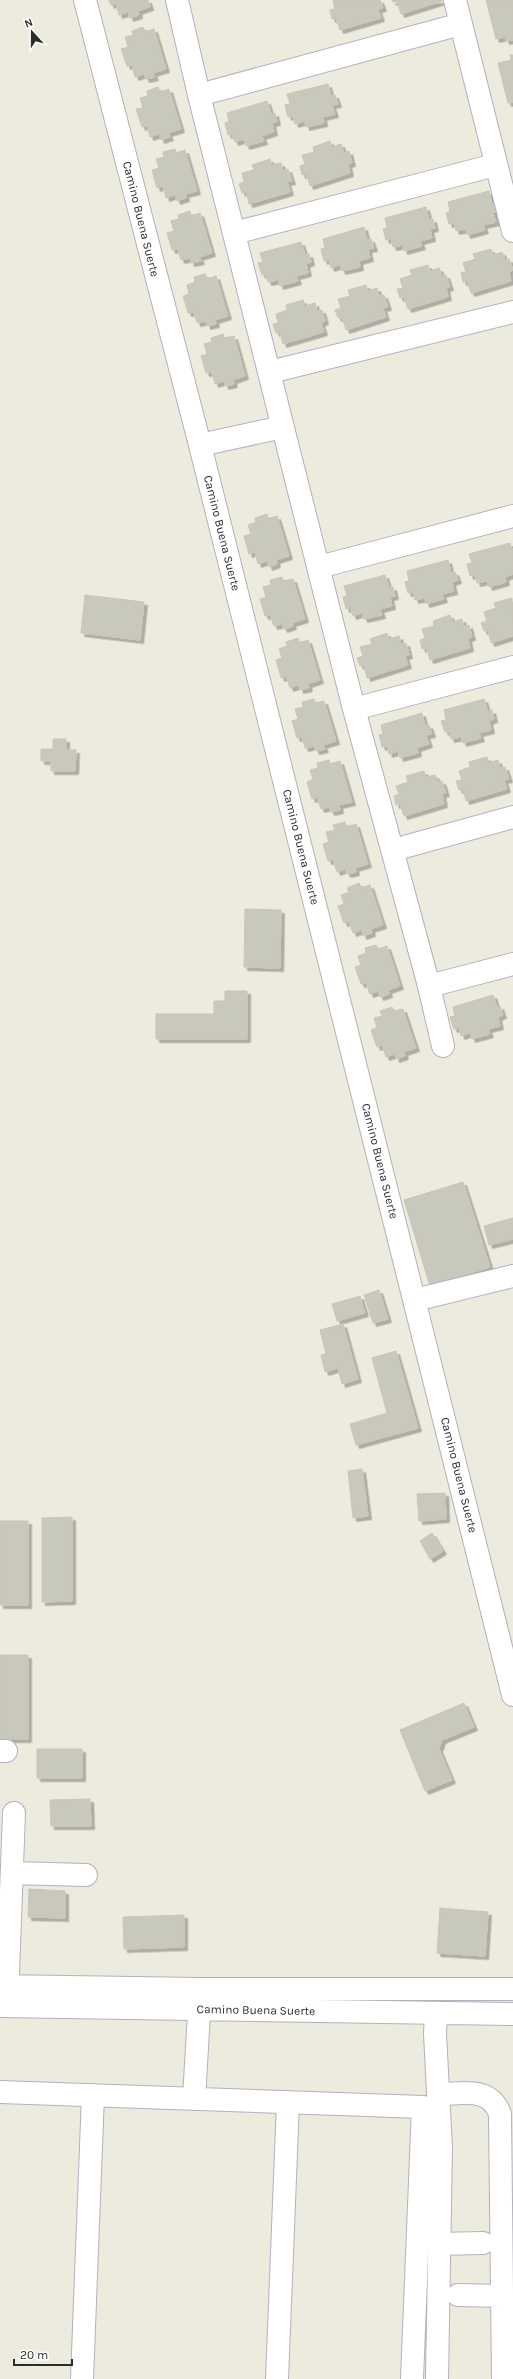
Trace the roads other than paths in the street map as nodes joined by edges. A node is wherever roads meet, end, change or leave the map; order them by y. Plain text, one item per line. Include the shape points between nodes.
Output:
1 (85, 0) edge
2 (177, 0) edge
3 (455, 0) edge
4 (461, 24) junction
5 (199, 95) junction
6 (495, 165) junction
7 (513, 231) edge
8 (234, 233) junction
9 (513, 312) edge
10 (270, 372) junction
11 (283, 427) junction
12 (200, 445) junction
13 (513, 516) edge
14 (319, 567) junction
15 (513, 666) edge
16 (354, 709) junction
17 (513, 817) edge
18 (393, 850) junction
19 (513, 964) edge
20 (429, 986) junction
21 (443, 1046) dead end
22 (513, 1276) edge
23 (415, 1300) junction
24 (513, 1695) edge
25 (14, 1813) dead end
26 (13, 1873) junction
27 (86, 1875) dead end
28 (513, 1989) edge
29 (4, 1996) edge
30 (200, 1999) junction
31 (436, 2013) junction
32 (513, 2014) edge
33 (0, 2092) edge
34 (438, 2094) junction
35 (93, 2095) junction
36 (194, 2099) junction
37 (288, 2102) junction
38 (483, 2243) dead end
39 (438, 2244) junction
40 (458, 2295) dead end
41 (502, 2296) junction
42 (82, 2379) edge
43 (277, 2379) edge
44 (412, 2379) edge
45 (437, 2379) edge
46 (503, 2379) edge

1 - 12 street, Camino Buena Suerte
2 - 5 street
3 - 4 street
4 - 5 street
4 - 6 street
5 - 8 street
6 - 7 street
6 - 8 street
8 - 10 street
9 - 10 street
10 - 11 street
11 - 12 street
11 - 14 street
12 - 23 street, Camino Buena Suerte
13 - 14 street
14 - 16 street
15 - 16 street
16 - 18 street
17 - 18 street
18 - 20 street
19 - 20 street
20 - 21 street
22 - 23 street
23 - 24 street, Camino Buena Suerte
25 - 26 street
26 - 27 street
26 - 29 street
28 - 30 street, Camino Buena Suerte
29 - 30 street, Camino Buena Suerte
30 - 31 street, Camino Buena Suerte
30 - 36 street
31 - 32 street, Camino Buena Suerte
31 - 34 street
33 - 35 street
34 - 39 street via 441,2148
34 - 41 street via 480,2093 496,2103 500,2114
35 - 36 street
35 - 42 street
36 - 37 street
37 - 43 street
37 - 44 street via 423,2107
38 - 39 street
39 - 45 street
40 - 41 street
41 - 46 street

